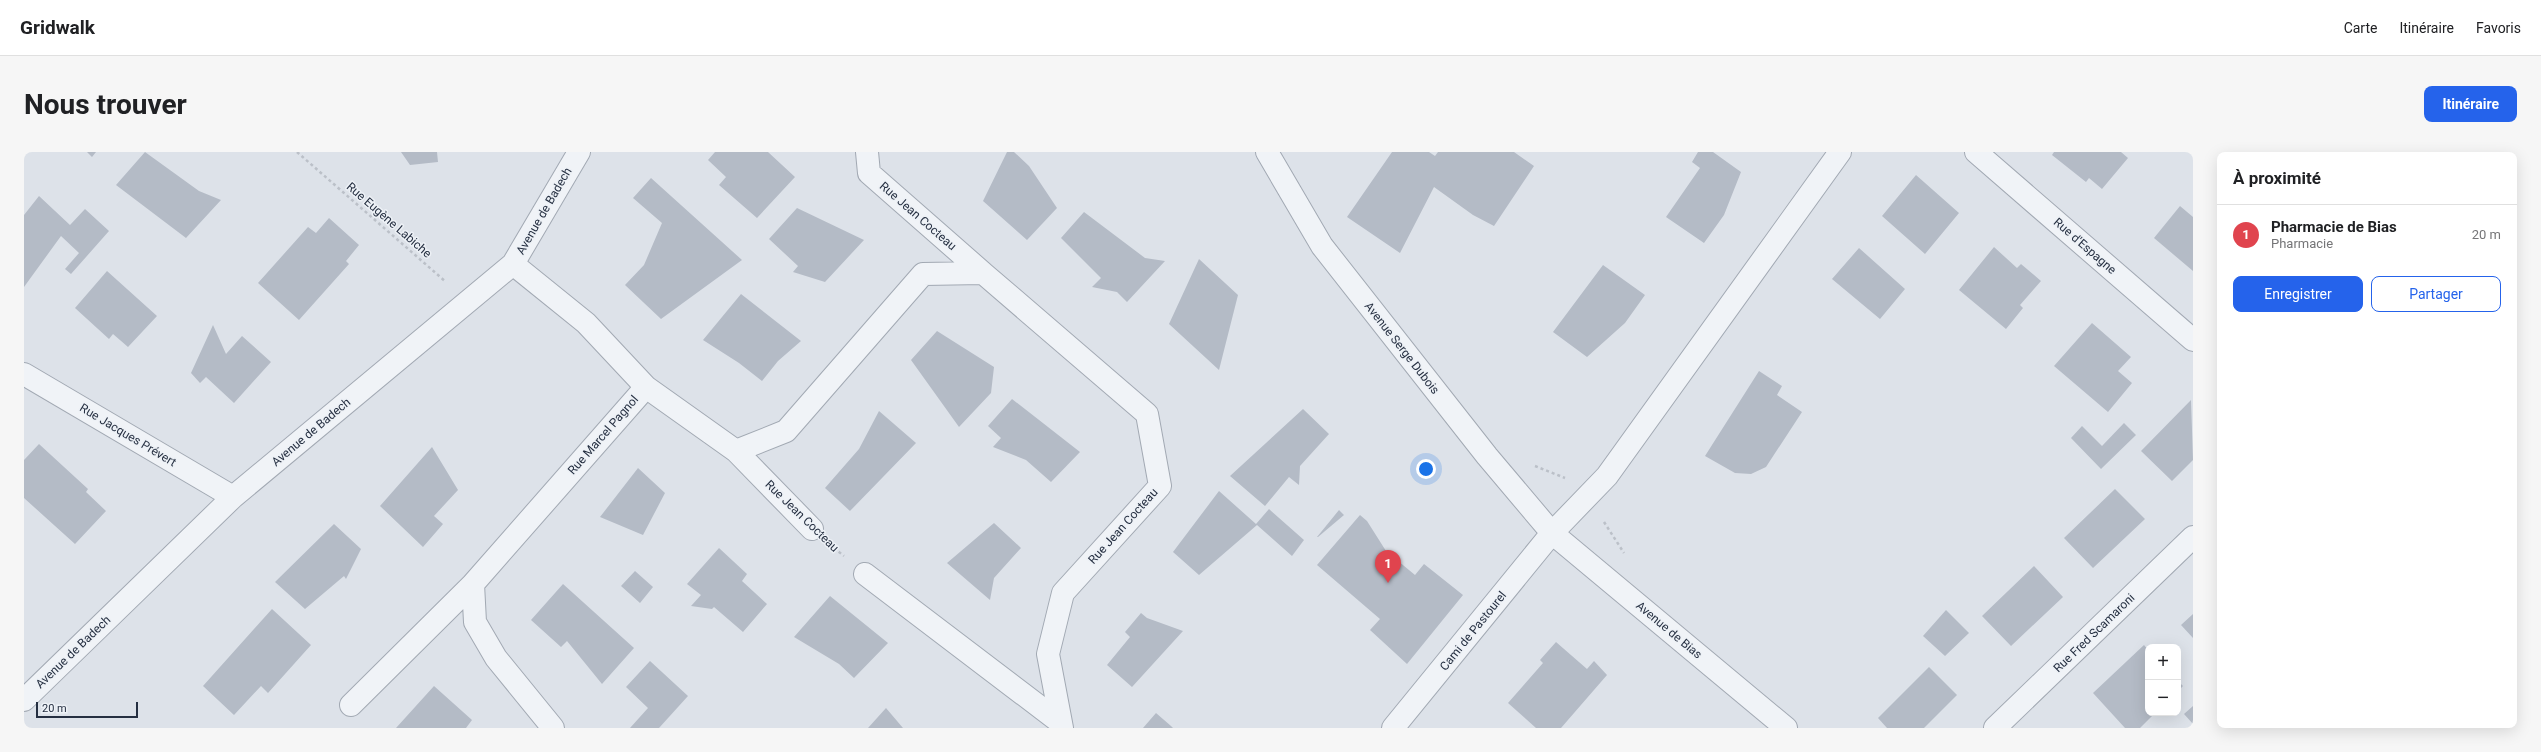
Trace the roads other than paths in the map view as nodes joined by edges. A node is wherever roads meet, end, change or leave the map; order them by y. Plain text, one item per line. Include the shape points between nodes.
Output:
1 (579, 152) edge
2 (867, 152) edge
3 (1267, 152) edge
4 (1840, 152) edge
5 (1976, 152) edge
6 (513, 264) junction
7 (983, 273) junction
8 (2193, 340) edge
9 (24, 374) edge
10 (646, 387) junction
11 (736, 451) junction
12 (233, 497) junction
13 (812, 529) road end
14 (1552, 533) junction
15 (2193, 537) edge
16 (865, 574) road end
17 (473, 584) junction
18 (24, 700) edge
19 (351, 705) dead end
20 (1062, 726) edge
21 (553, 728) edge
22 (1393, 728) edge
23 (1786, 728) edge
24 (1995, 728) edge

1 - 6 street, Avenue de Badech
2 - 7 street, Rue Jean Cocteau via 870,173
3 - 14 street, Avenue Serge Dubois via 1322,246 1487,456
4 - 14 street, Cami de Pastourel via 1607,476
5 - 8 street, Rue d'Espagne
6 - 10 street, Rue Marcel Pagnol via 586,323
6 - 12 street, Avenue de Badech
7 - 11 street via 923,274 786,431
7 - 20 street, Rue Jean Cocteau via 1147,414 1160,486 1063,593 1048,654
9 - 12 street, Rue Jacques Prévert
10 - 11 street, Rue Jean Cocteau
10 - 17 street, Rue Marcel Pagnol
11 - 13 street, Rue Jean Cocteau
12 - 18 street, Avenue de Badech
14 - 22 street, Cami de Pastourel
14 - 23 street, Avenue de Bias
15 - 24 street, Rue Fred Scamaroni
16 - 20 street, Rue Jean Cocteau
17 - 19 street, Rue Marcel Pagnol
17 - 21 street via 475,622 496,658

